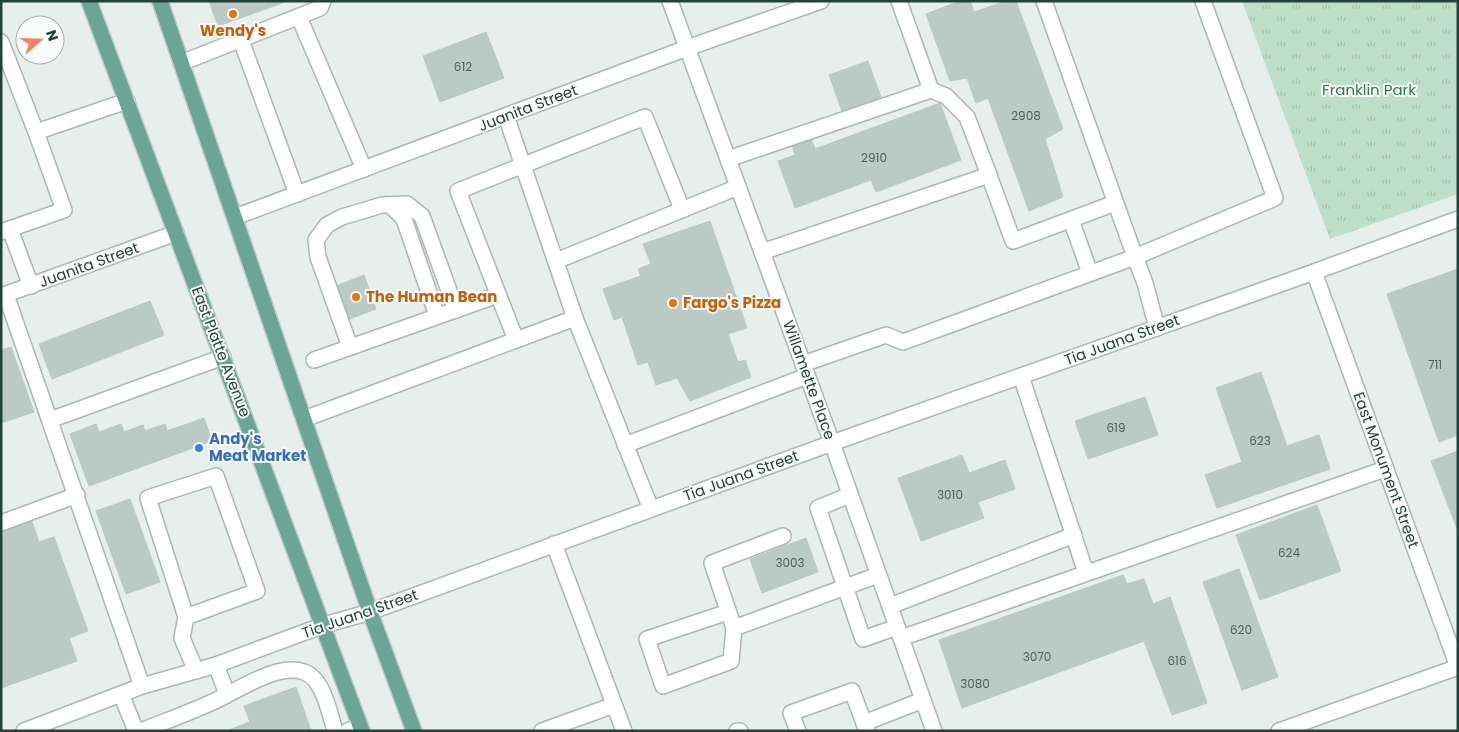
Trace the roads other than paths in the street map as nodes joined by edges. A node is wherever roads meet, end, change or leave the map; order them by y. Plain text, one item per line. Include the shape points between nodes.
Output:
1 (89, 1) edge
2 (160, 1) edge
3 (323, 1) edge
4 (670, 1) edge
5 (821, 1) edge
6 (899, 1) edge
7 (1044, 1) edge
8 (1203, 1) edge
9 (299, 17) junction
10 (241, 40) junction
11 (1, 42) edge
12 (687, 48) junction
13 (182, 63) junction
14 (931, 90) junction
15 (127, 101) junction
16 (506, 116) junction
17 (36, 132) junction
18 (728, 159) junction
19 (523, 165) junction
20 (364, 170) junction
21 (989, 175) junction
22 (738, 187) junction
23 (297, 194) junction
24 (1115, 203) junction
25 (390, 204) junction
26 (682, 209) junction
27 (235, 217) junction
28 (1458, 219) edge
29 (1071, 220) junction
30 (6, 230) edge
31 (176, 233) junction
32 (762, 252) junction
33 (1135, 257) junction
34 (556, 261) junction
35 (1314, 272) junction
36 (1090, 273) junction
37 (31, 286) junction
38 (498, 295) junction
39 (4, 296) edge
40 (456, 310) junction
41 (437, 316) junction
42 (576, 318) junction
43 (1157, 328) junction
44 (516, 340) junction
45 (350, 347) junction
46 (223, 357) junction
47 (314, 360) dead end
48 (805, 370) junction
49 (1021, 376) junction
50 (50, 420) junction
51 (304, 420) junction
52 (832, 443) junction
53 (625, 445) junction
54 (1385, 469) junction
55 (77, 495) junction
56 (850, 495) junction
57 (651, 509) junction
58 (1, 523) edge
59 (1074, 535) junction
60 (783, 536) dead end
61 (554, 544) junction
62 (1086, 573) junction
63 (878, 575) junction
64 (844, 587) junction
65 (890, 606) junction
66 (370, 612) junction
67 (728, 612) junction
68 (186, 617) junction
69 (324, 625) junction
70 (734, 628) junction
71 (899, 632) junction
72 (216, 665) junction
73 (1458, 667) edge
74 (196, 671) junction
75 (142, 686) junction
76 (121, 694) junction
77 (226, 694) junction
78 (923, 700) junction
79 (614, 704) junction
80 (866, 727) edge
81 (357, 729) edge
82 (24, 731) edge
83 (136, 731) edge
84 (141, 731) edge
85 (335, 731) edge
86 (414, 731) edge
87 (542, 731) edge
88 (624, 731) edge
89 (798, 731) edge
90 (934, 731) edge
91 (1279, 731) edge

1 - 15 main road, East Platte Avenue
2 - 13 main road
3 - 9 street via 320,8
4 - 12 street, Willamette Place
5 - 12 street, Juanita Street
6 - 14 street
7 - 24 street
8 - 33 street via 1275,198
9 - 10 street
9 - 20 street
10 - 13 street
10 - 23 street
11 - 17 street
12 - 16 street, Juanita Street
12 - 18 street, Willamette Place
13 - 27 main road
14 - 18 street
14 - 21 street via 946,96 967,117
15 - 17 street
15 - 31 main road, East Platte Avenue
16 - 19 street
16 - 20 street, Juanita Street
17 - 30 street via 64,210
18 - 22 street, Willamette Place
19 - 26 street via 645,117
19 - 34 street
19 - 38 street via 458,191
20 - 23 street, Juanita Street
21 - 29 street via 1013,241
21 - 32 street
22 - 26 street
22 - 32 street, Willamette Place
23 - 27 street, Juanita Street
24 - 29 street
24 - 33 street
25 - 40 street via 408,204 422,216
25 - 41 street via 404,219
25 - 45 street via 342,217 327,226 316,240 318,257
26 - 34 street
27 - 51 main road
28 - 35 street, Tia Juana Street
29 - 36 street
30 - 37 street
31 - 37 street, Juanita Street
31 - 46 main road, East Platte Avenue
32 - 48 street, Willamette Place
33 - 36 street
33 - 43 street
34 - 42 street
35 - 43 street, Tia Juana Street
35 - 54 street, East Monument Street
36 - 48 street via 904,342 886,335
37 - 39 street, Juanita Street
38 - 40 street
38 - 44 street
39 - 50 street
40 - 41 street
41 - 45 street
42 - 44 street
42 - 53 street
43 - 49 street, Tia Juana Street
44 - 51 street
45 - 47 street
46 - 50 street
46 - 69 main road, East Platte Avenue
48 - 52 street, Willamette Place
48 - 53 street
49 - 52 street, Tia Juana Street
49 - 59 street
50 - 55 street
51 - 66 main road
52 - 56 street, Willamette Place
52 - 57 street, Tia Juana Street
53 - 57 street
54 - 62 street
54 - 73 street, East Monument Street
55 - 58 street
55 - 75 street
56 - 63 street, Willamette Place
56 - 64 street via 818,508
57 - 61 street, Tia Juana Street
59 - 62 street
59 - 65 street
60 - 67 street via 712,563
61 - 66 street, Tia Juana Street
61 - 79 street
62 - 71 street
63 - 64 street
63 - 65 street, Willamette Place
64 - 70 street
64 - 71 street via 863,640
65 - 71 street, Willamette Place
66 - 69 street, Tia Juana Street
66 - 86 main road
67 - 70 street
67 - 70 street via 647,639 663,686 731,661
68 - 68 street via 257,591 216,476 148,498
68 - 74 street via 182,638
69 - 72 street, Tia Juana Street
69 - 81 main road, East Platte Avenue
71 - 78 street, Willamette Place
72 - 74 street, Tia Juana Street
72 - 77 street
73 - 91 street
74 - 75 street, Tia Juana Street
75 - 76 street, Tia Juana Street
76 - 82 street, Tia Juana Street
76 - 83 street
77 - 84 street via 210,704
77 - 85 street via 271,674 290,670 306,672 320,685
78 - 80 street
78 - 90 street, Willamette Place
79 - 87 street
79 - 88 street
80 - 89 street via 852,691 791,713

